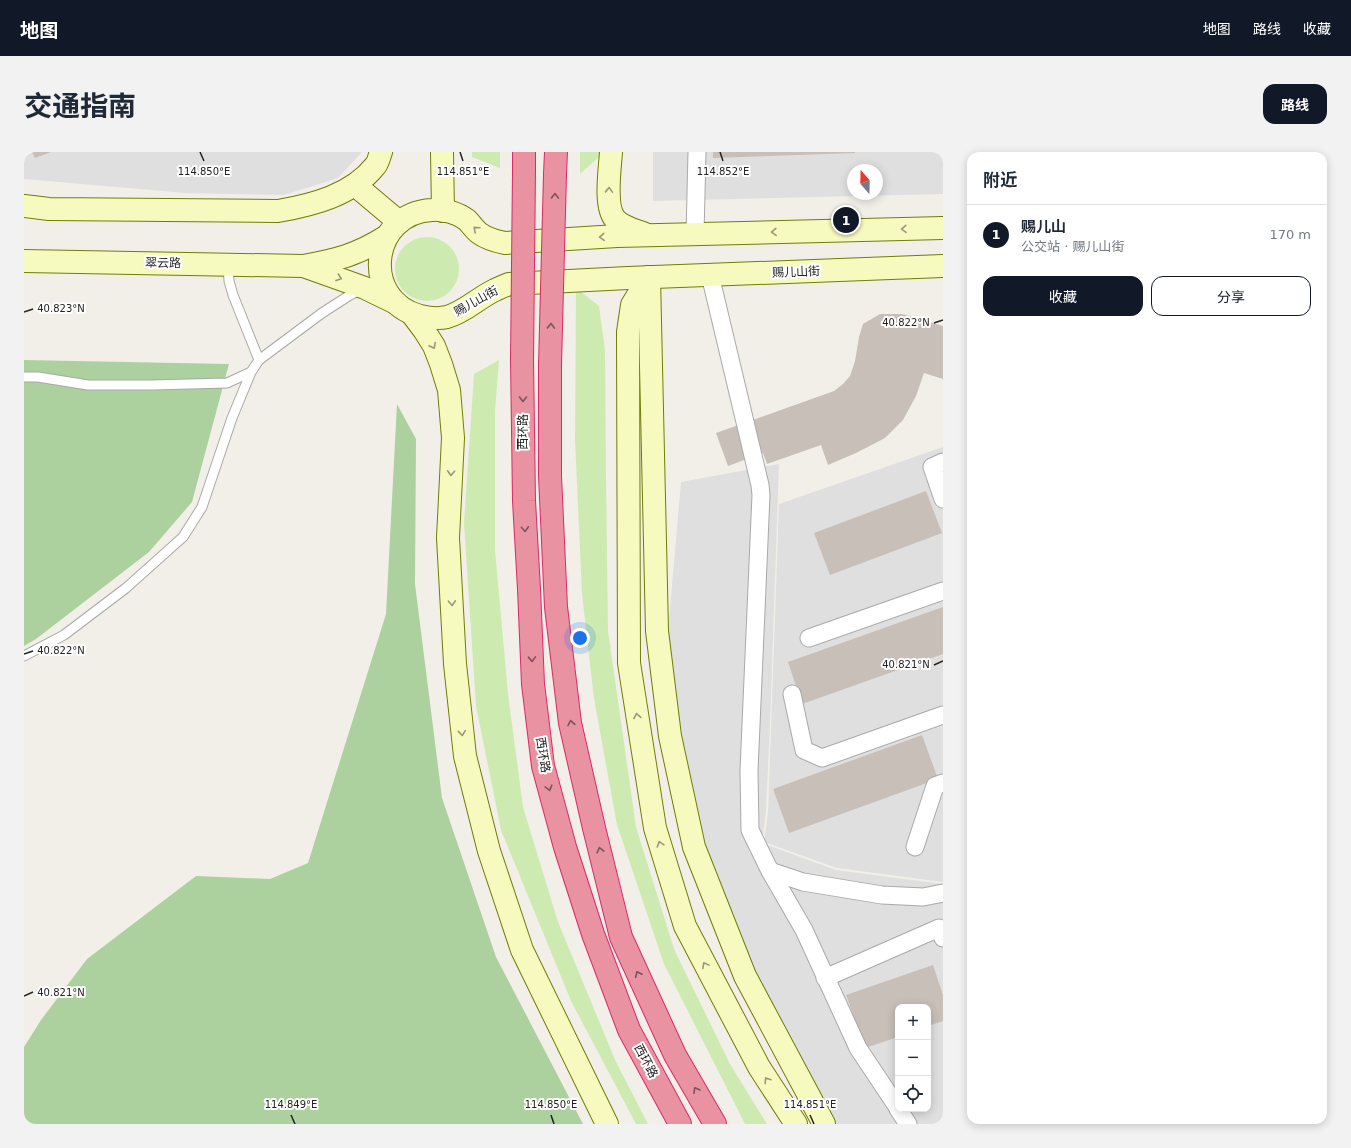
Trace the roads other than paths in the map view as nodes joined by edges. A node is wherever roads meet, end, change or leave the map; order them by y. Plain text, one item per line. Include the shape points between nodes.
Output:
1 (381, 152) edge
2 (442, 152) edge
3 (556, 152) edge
4 (611, 152) edge
5 (697, 152) edge
6 (524, 161) edge
7 (355, 185) junction
8 (24, 206) edge
9 (442, 211) junction
10 (943, 228) edge
11 (393, 229) junction
12 (695, 234) junction
13 (648, 236) junction
14 (24, 261) edge
15 (228, 264) junction
16 (302, 266) junction
17 (943, 266) edge
18 (710, 275) junction
19 (649, 277) junction
20 (365, 288) junction
21 (404, 309) junction
22 (259, 360) junction
23 (251, 372) junction
24 (24, 377) edge
25 (943, 462) edge
26 (943, 499) edge
27 (943, 591) edge
28 (809, 638) dead end
29 (24, 656) edge
30 (792, 694) dead end
31 (943, 715) edge
32 (943, 783) edge
33 (914, 846) dead end
34 (770, 871) junction
35 (943, 893) edge
36 (942, 931) edge
37 (825, 978) junction
38 (895, 1104) edge
39 (900, 1112) edge
40 (607, 1124) edge
41 (680, 1124) edge
42 (715, 1124) edge
43 (796, 1124) edge
44 (824, 1124) edge
45 (908, 1124) edge

1 - 7 main road via 376,165
2 - 9 main road
42 -> 3 highway, bridge via 675,1055 621,936 570,723 556,607 550,476 550,364
13 -> 4 main road via 614,218 609,196
5 - 12 street
6 -> 41 highway, 西环路, bridge via 524,501 533,684 543,766 567,854 593,934 629,1030
7 - 8 main road via 299,208 278,211 49,209
7 - 11 main road
9 - 11 main road via 415,213
13 -> 9 main road via 505,243 490,240 466,220
10 -> 12 main road
11 - 16 main road via 374,244 344,258
11 - 21 main road via 381,253 380,272 385,289
12 - 13 main road
14 - 15 main road, 翠云路
15 - 16 main road, 翠云路
15 - 22 lane via 233,295
16 -> 20 main road
17 - 18 main road, 赐儿山街
18 - 19 main road, 赐儿山街
18 - 34 street via 760,485 749,771 750,830
19 - 21 main road, 赐儿山街 via 509,284 447,317 429,318
43 -> 19 main road via 759,1067 685,926 655,828 629,663 628,332 632,305
19 - 44 main road via 657,631 670,736 694,847 745,976
20 - 21 main road
20 - 22 lane via 322,313
21 -> 40 main road via 424,330 434,346 449,390 453,438 448,538 455,664 465,756 489,851 522,950
22 - 23 lane
23 - 24 lane via 227,383 152,385 88,385
23 - 29 lane via 232,418 202,507 183,537 126,588 64,635
25 - 26 street via 932,467
27 - 28 street
30 - 31 street via 804,750 822,758
32 - 33 street via 935,786
34 - 35 street via 803,882 882,895 923,897
34 - 37 street via 804,930
36 - 37 street
37 - 38 street via 858,1048
39 - 45 street

